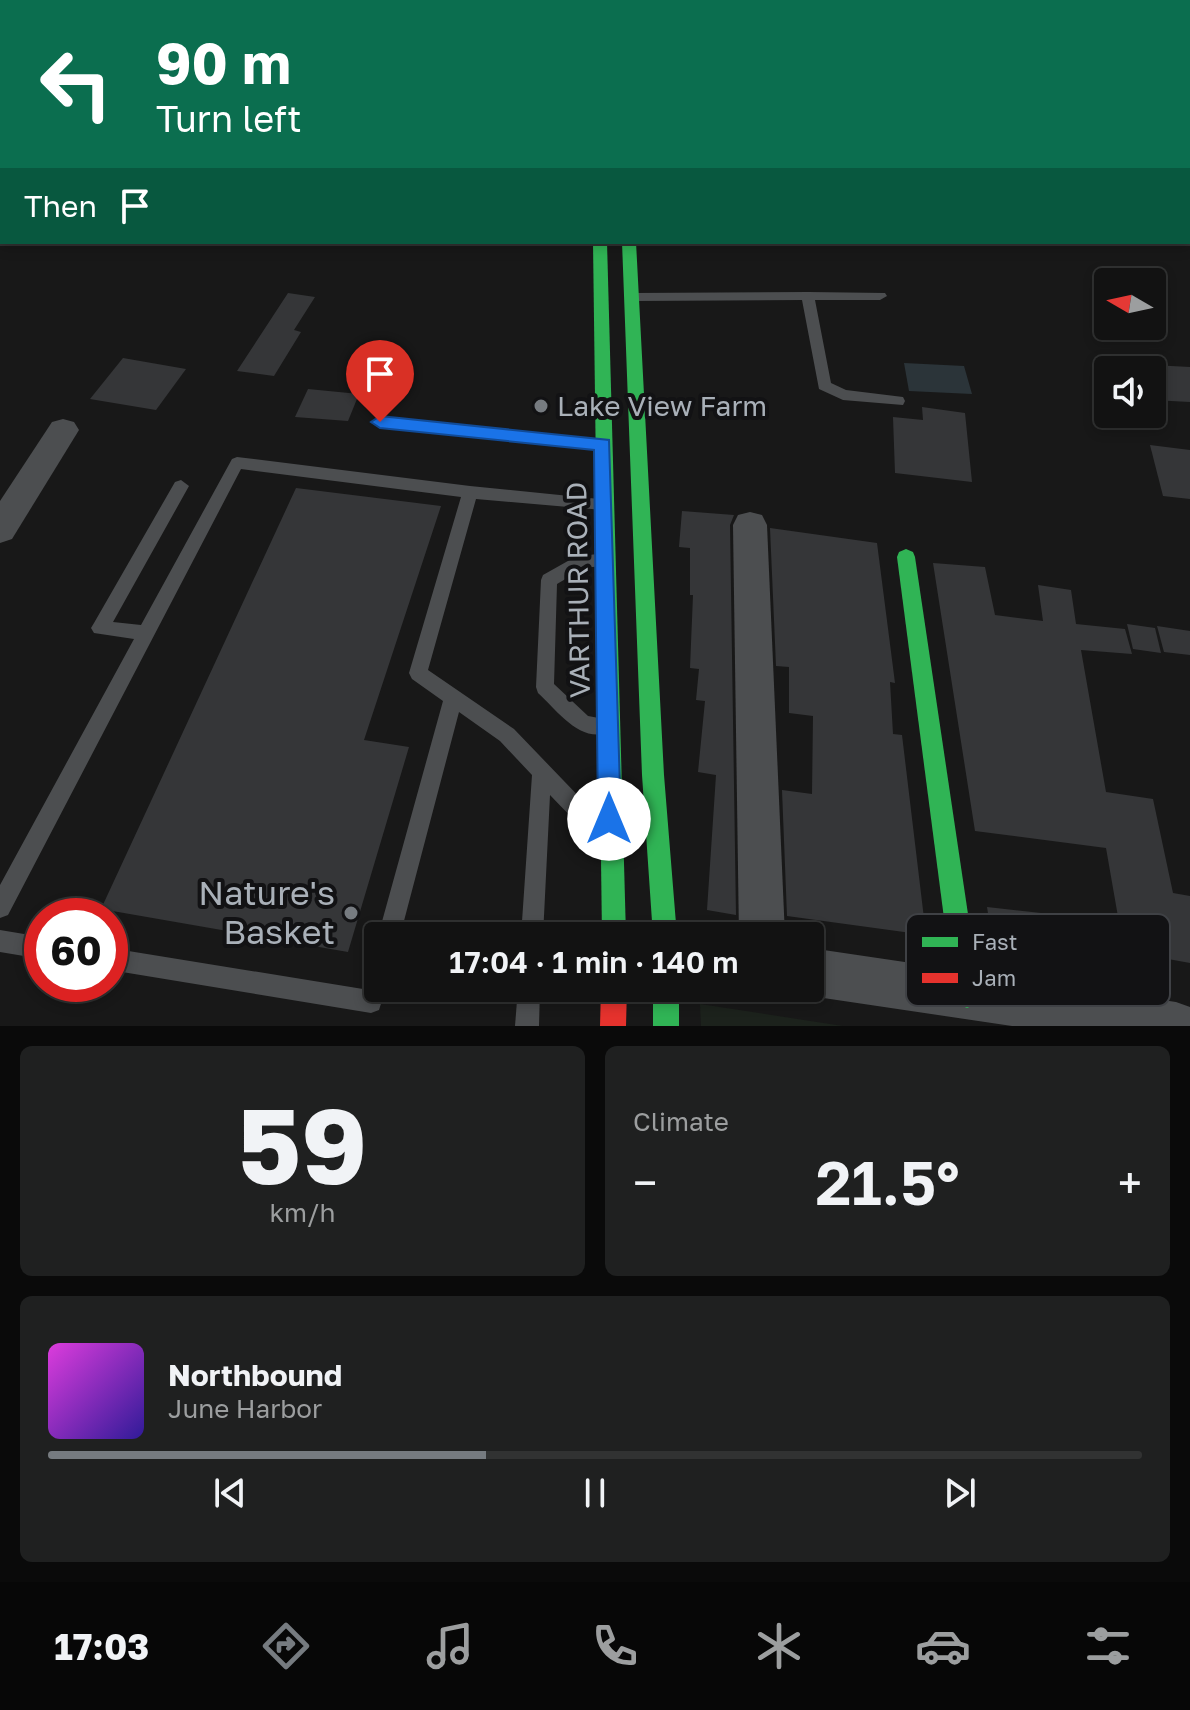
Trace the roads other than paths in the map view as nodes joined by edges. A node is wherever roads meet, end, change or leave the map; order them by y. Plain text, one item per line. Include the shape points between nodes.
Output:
1 (600, 244) edge
2 (629, 244) edge
3 (808, 296) junction
4 (880, 296) dead end
5 (633, 297) junction
6 (898, 401) dead end
7 (380, 422) dead end
8 (63, 430) dead end
9 (603, 445) junction
10 (181, 486) dead end
11 (470, 492) junction
12 (605, 504) junction
13 (750, 525) dead end
14 (0, 529) edge
15 (906, 557) dead end
16 (606, 560) junction
17 (146, 633) junction
18 (453, 700) junction
19 (609, 727) junction
20 (542, 769) junction
21 (609, 819) junction
22 (0, 907) edge
23 (956, 914) edge
24 (393, 922) edge
25 (533, 922) edge
26 (613, 922) edge
27 (664, 922) edge
28 (762, 922) edge
29 (0, 941) edge
30 (24, 945) edge
31 (128, 962) edge
32 (824, 974) edge
33 (906, 986) edge
34 (364, 1001) edge
35 (528, 1002) edge
36 (614, 1002) edge
37 (666, 1002) edge
38 (1041, 1006) edge
39 (527, 1026) edge
40 (613, 1026) edge
41 (666, 1026) edge
42 (1176, 1026) edge

1 - 9 main road, VARTHUR ROAD
2 - 5 main road
3 - 4 lane
3 - 5 lane
3 - 6 lane via 824,386 843,395
5 - 27 main road
7 - 9 lane
8 - 14 street
9 - 12 main road, VARTHUR ROAD
10 - 17 lane via 100,628
11 - 12 lane
11 - 17 lane via 237,463
11 - 18 lane via 418,673
12 - 16 main road, VARTHUR ROAD
13 - 28 street
15 - 23 main road
16 - 19 main road, VARTHUR ROAD
16 - 19 lane via 581,562 549,580 545,687 584,724
17 - 22 lane
18 - 20 lane via 507,735
18 - 24 lane
19 - 21 main road, VARTHUR ROAD
20 - 21 lane via 583,815
20 - 25 lane
21 - 26 main road, VARTHUR ROAD
29 - 30 lane
31 - 34 lane
32 - 33 street
35 - 39 lane
36 - 40 main road
37 - 41 main road
38 - 42 street

